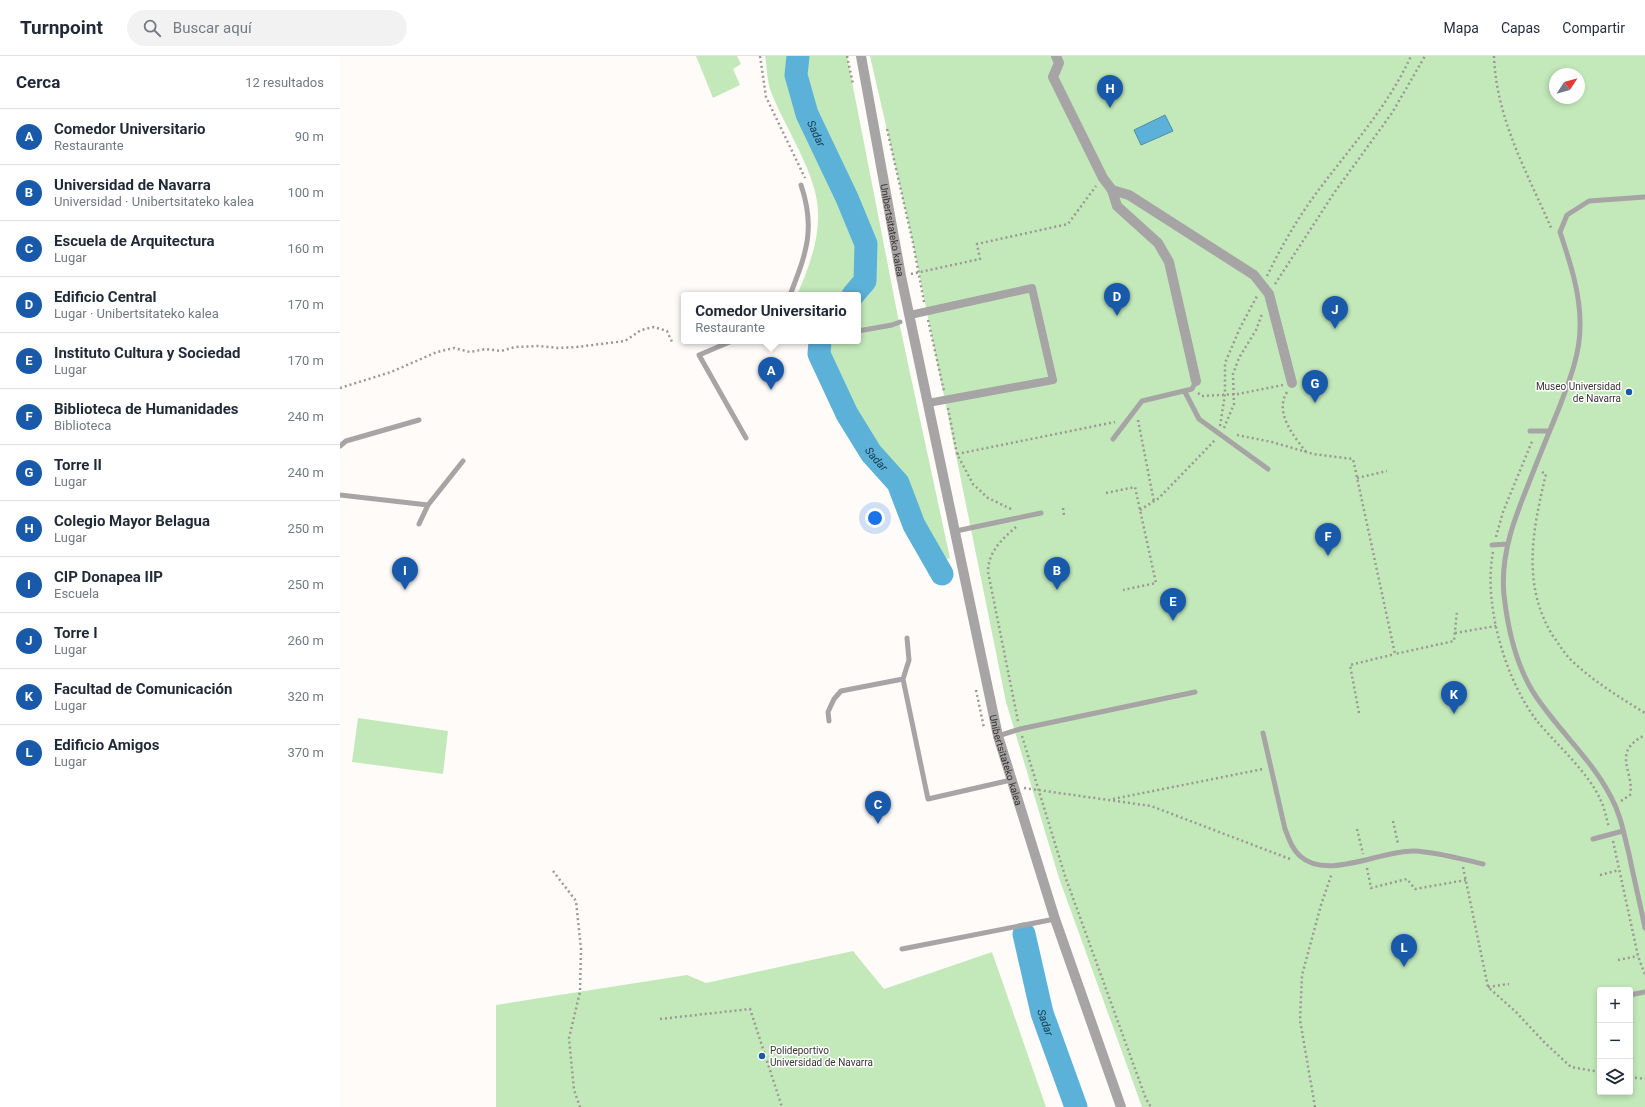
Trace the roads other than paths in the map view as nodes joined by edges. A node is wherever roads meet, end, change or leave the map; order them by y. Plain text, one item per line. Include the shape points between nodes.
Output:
1 (861, 56) edge
2 (1056, 56) edge
3 (801, 185) dead end
4 (1112, 190) junction
5 (1645, 197) edge
6 (791, 292) edge
7 (910, 315) junction
8 (900, 322) dead end
9 (861, 331) edge
10 (725, 344) edge
11 (1292, 383) road end
12 (1194, 385) joint
13 (1185, 392) junction
14 (928, 403) junction
15 (419, 420) dead end
16 (1533, 431) road end
17 (1549, 432) junction
18 (746, 438) dead end
19 (1113, 439) dead end
20 (340, 446) edge
21 (463, 461) dead end
22 (1268, 469) dead end
23 (340, 495) edge
24 (428, 505) junction
25 (1041, 513) dead end
26 (419, 524) dead end
27 (956, 531) junction
28 (1508, 544) junction
29 (1493, 545) road end
30 (907, 638) dead end
31 (903, 679) junction
32 (1195, 692) dead end
33 (829, 720) dead end
34 (1263, 733) dead end
35 (998, 736) junction
36 (1012, 780) junction
37 (1623, 830) junction
38 (1593, 839) dead end
39 (1483, 864) dead end
40 (1054, 919) junction
41 (1645, 928) edge
42 (902, 949) dead end
43 (1645, 992) edge
44 (1633, 994) edge
45 (1121, 1107) edge

1 - 7 street, Unibertsitateko kalea
2 - 4 street via 1059,63 1054,77 1103,178
3 - 6 lane via 807,202 810,226 804,259
4 - 11 street via 1129,195 1254,275 1269,294
4 - 12 street via 1116,206 1158,243 1169,262
5 - 17 lane via 1589,200 1567,215 1562,226 1560,232 1571,265 1580,327 1576,360
7 - 14 street, Unibertsitateko kalea
7 - 14 street via 1032,288 1054,380
8 - 9 lane via 892,326
10 - 18 lane via 699,355
12 - 13 lane
13 - 19 lane via 1142,401
13 - 22 lane via 1199,419
14 - 27 street, Unibertsitateko kalea
15 - 20 lane via 346,441
16 - 17 lane
17 - 28 lane via 1513,524
21 - 24 lane
23 - 24 lane
24 - 26 lane
25 - 27 lane
27 - 35 street, Unibertsitateko kalea
28 - 29 lane
28 - 37 lane via 1503,570 1507,615 1514,650 1536,697 1601,778 1617,809
30 - 31 lane via 909,660
31 - 33 lane via 841,691 828,712
31 - 36 lane via 928,799
32 - 35 lane via 1020,729
34 - 39 lane via 1291,844 1310,864 1325,867 1400,852 1430,853
35 - 36 street, Unibertsitateko kalea
36 - 40 street, Unibertsitateko kalea
37 - 38 lane
37 - 41 lane
40 - 42 lane
40 - 45 street, Unibertsitateko kalea
43 - 44 lane

